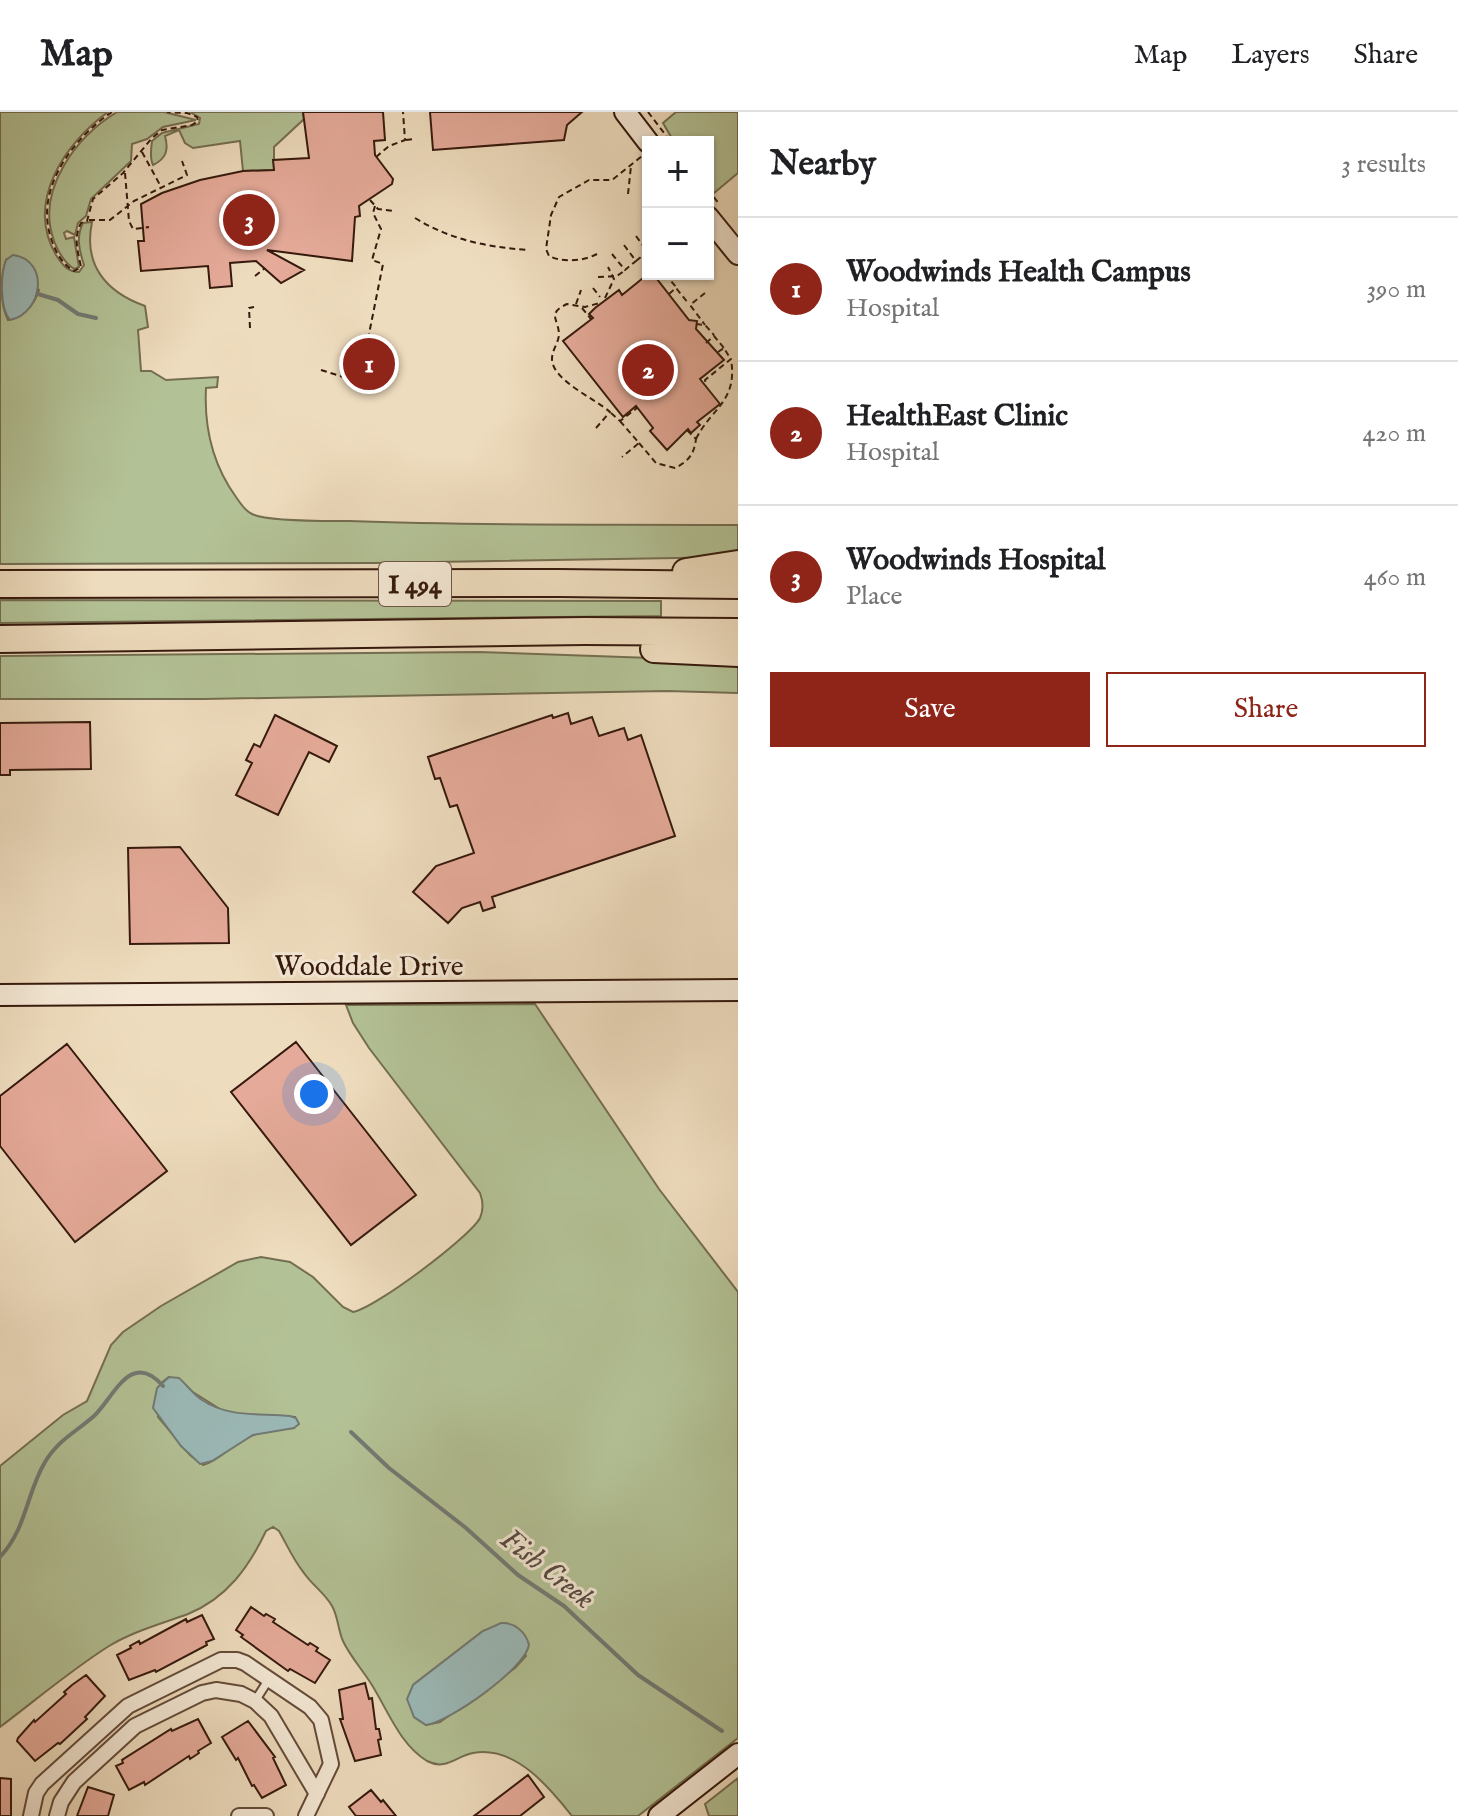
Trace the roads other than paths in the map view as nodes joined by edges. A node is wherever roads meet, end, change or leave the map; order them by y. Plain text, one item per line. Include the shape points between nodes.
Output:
1 (625, 112) edge
2 (642, 142) edge
3 (714, 224) edge
4 (738, 254) edge
5 (738, 564) edge
6 (0, 584) edge
7 (610, 585) junction
8 (738, 585) edge
9 (585, 631) junction
10 (738, 632) edge
11 (0, 639) edge
12 (738, 653) edge
13 (738, 990) edge
14 (0, 995) edge
15 (269, 1679) junction
16 (178, 1681) junction
17 (187, 1700) junction
18 (255, 1701) junction
19 (738, 1754) edge
20 (70, 1758) junction
21 (84, 1772) junction
22 (317, 1794) junction
23 (31, 1816) edge
24 (57, 1816) edge
25 (239, 1816) edge
26 (266, 1816) edge
27 (306, 1816) edge
28 (659, 1816) edge

1 - 2 street
3 - 4 street
5 - 7 highway
6 - 7 highway, I 494
7 - 8 highway, I 494
9 - 10 highway, I 494
9 - 11 highway, I 494
9 - 12 highway via 649,648
13 - 14 street, Wooddale Drive
15 - 16 street via 230,1659
15 - 18 lane
15 - 22 street via 321,1720 331,1764
16 - 17 lane
16 - 20 street via 128,1706
17 - 18 street via 216,1690
17 - 21 street via 135,1726
18 - 22 street via 271,1716
19 - 28 street
20 - 21 lane
20 - 23 street via 36,1793
21 - 24 street via 67,1791
22 - 27 street
25 - 26 street

